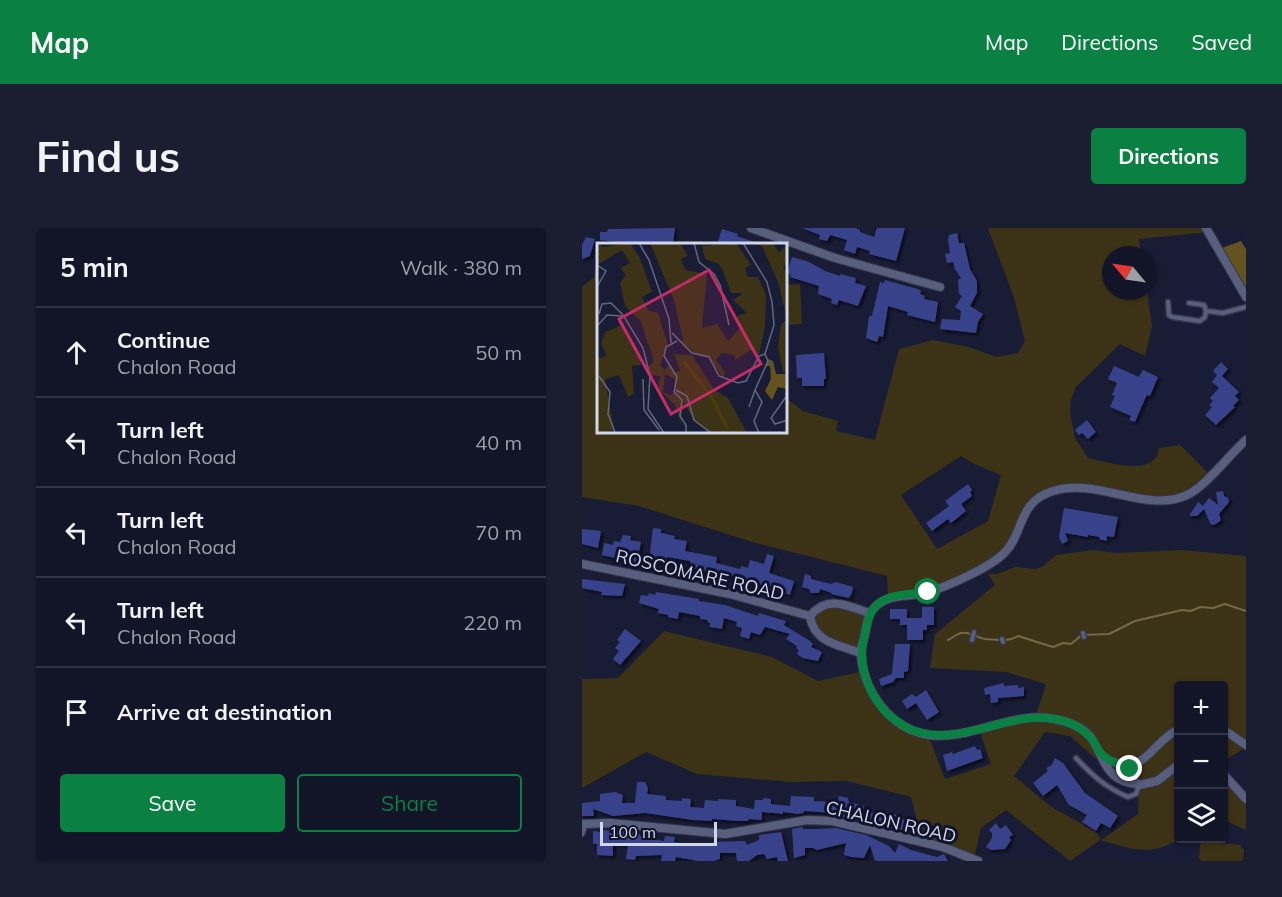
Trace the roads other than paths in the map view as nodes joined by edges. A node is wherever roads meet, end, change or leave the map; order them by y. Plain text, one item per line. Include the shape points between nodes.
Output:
1 (751, 228) edge
2 (1206, 228) edge
3 (940, 287) dead end
4 (1246, 297) edge
5 (1168, 302) dead end
6 (1189, 303) dead end
7 (1246, 307) edge
8 (1206, 311) junction
9 (1246, 440) edge
10 (582, 564) edge
11 (870, 613) junction
12 (810, 616) junction
13 (860, 652) junction
14 (1174, 732) edge
15 (1228, 733) edge
16 (1246, 745) edge
17 (1100, 753) junction
18 (1076, 758) dead end
19 (1132, 764) junction
20 (1174, 769) edge
21 (1228, 779) edge
22 (1139, 785) junction
23 (1246, 799) edge
24 (584, 824) edge
25 (582, 834) edge
26 (978, 861) edge

1 - 3 street via 835,258
2 - 4 street
5 - 8 lane via 1172,317 1200,321
6 - 8 lane via 1201,303
7 - 8 lane via 1223,313
9 - 11 street via 1194,490 1177,499 1144,499 1082,487 1044,494 1030,504 1000,557 928,592 888,597
10 - 12 street, ROSCOMARE ROAD via 730,594
11 - 12 street via 827,603
11 - 13 street
12 - 13 street via 816,634
13 - 17 street via 877,701 897,722 913,731 944,736 1051,718 1082,729
14 - 19 street
15 - 16 street
17 - 19 street via 1115,763
17 - 22 street via 1117,779
18 - 22 lane via 1096,780 1116,792 1128,797 1136,794
19 - 22 street via 1130,776
20 - 22 street via 1157,781
21 - 23 street
24 - 25 lane
24 - 26 street, CHALON ROAD via 725,834 807,820 832,821 943,847

